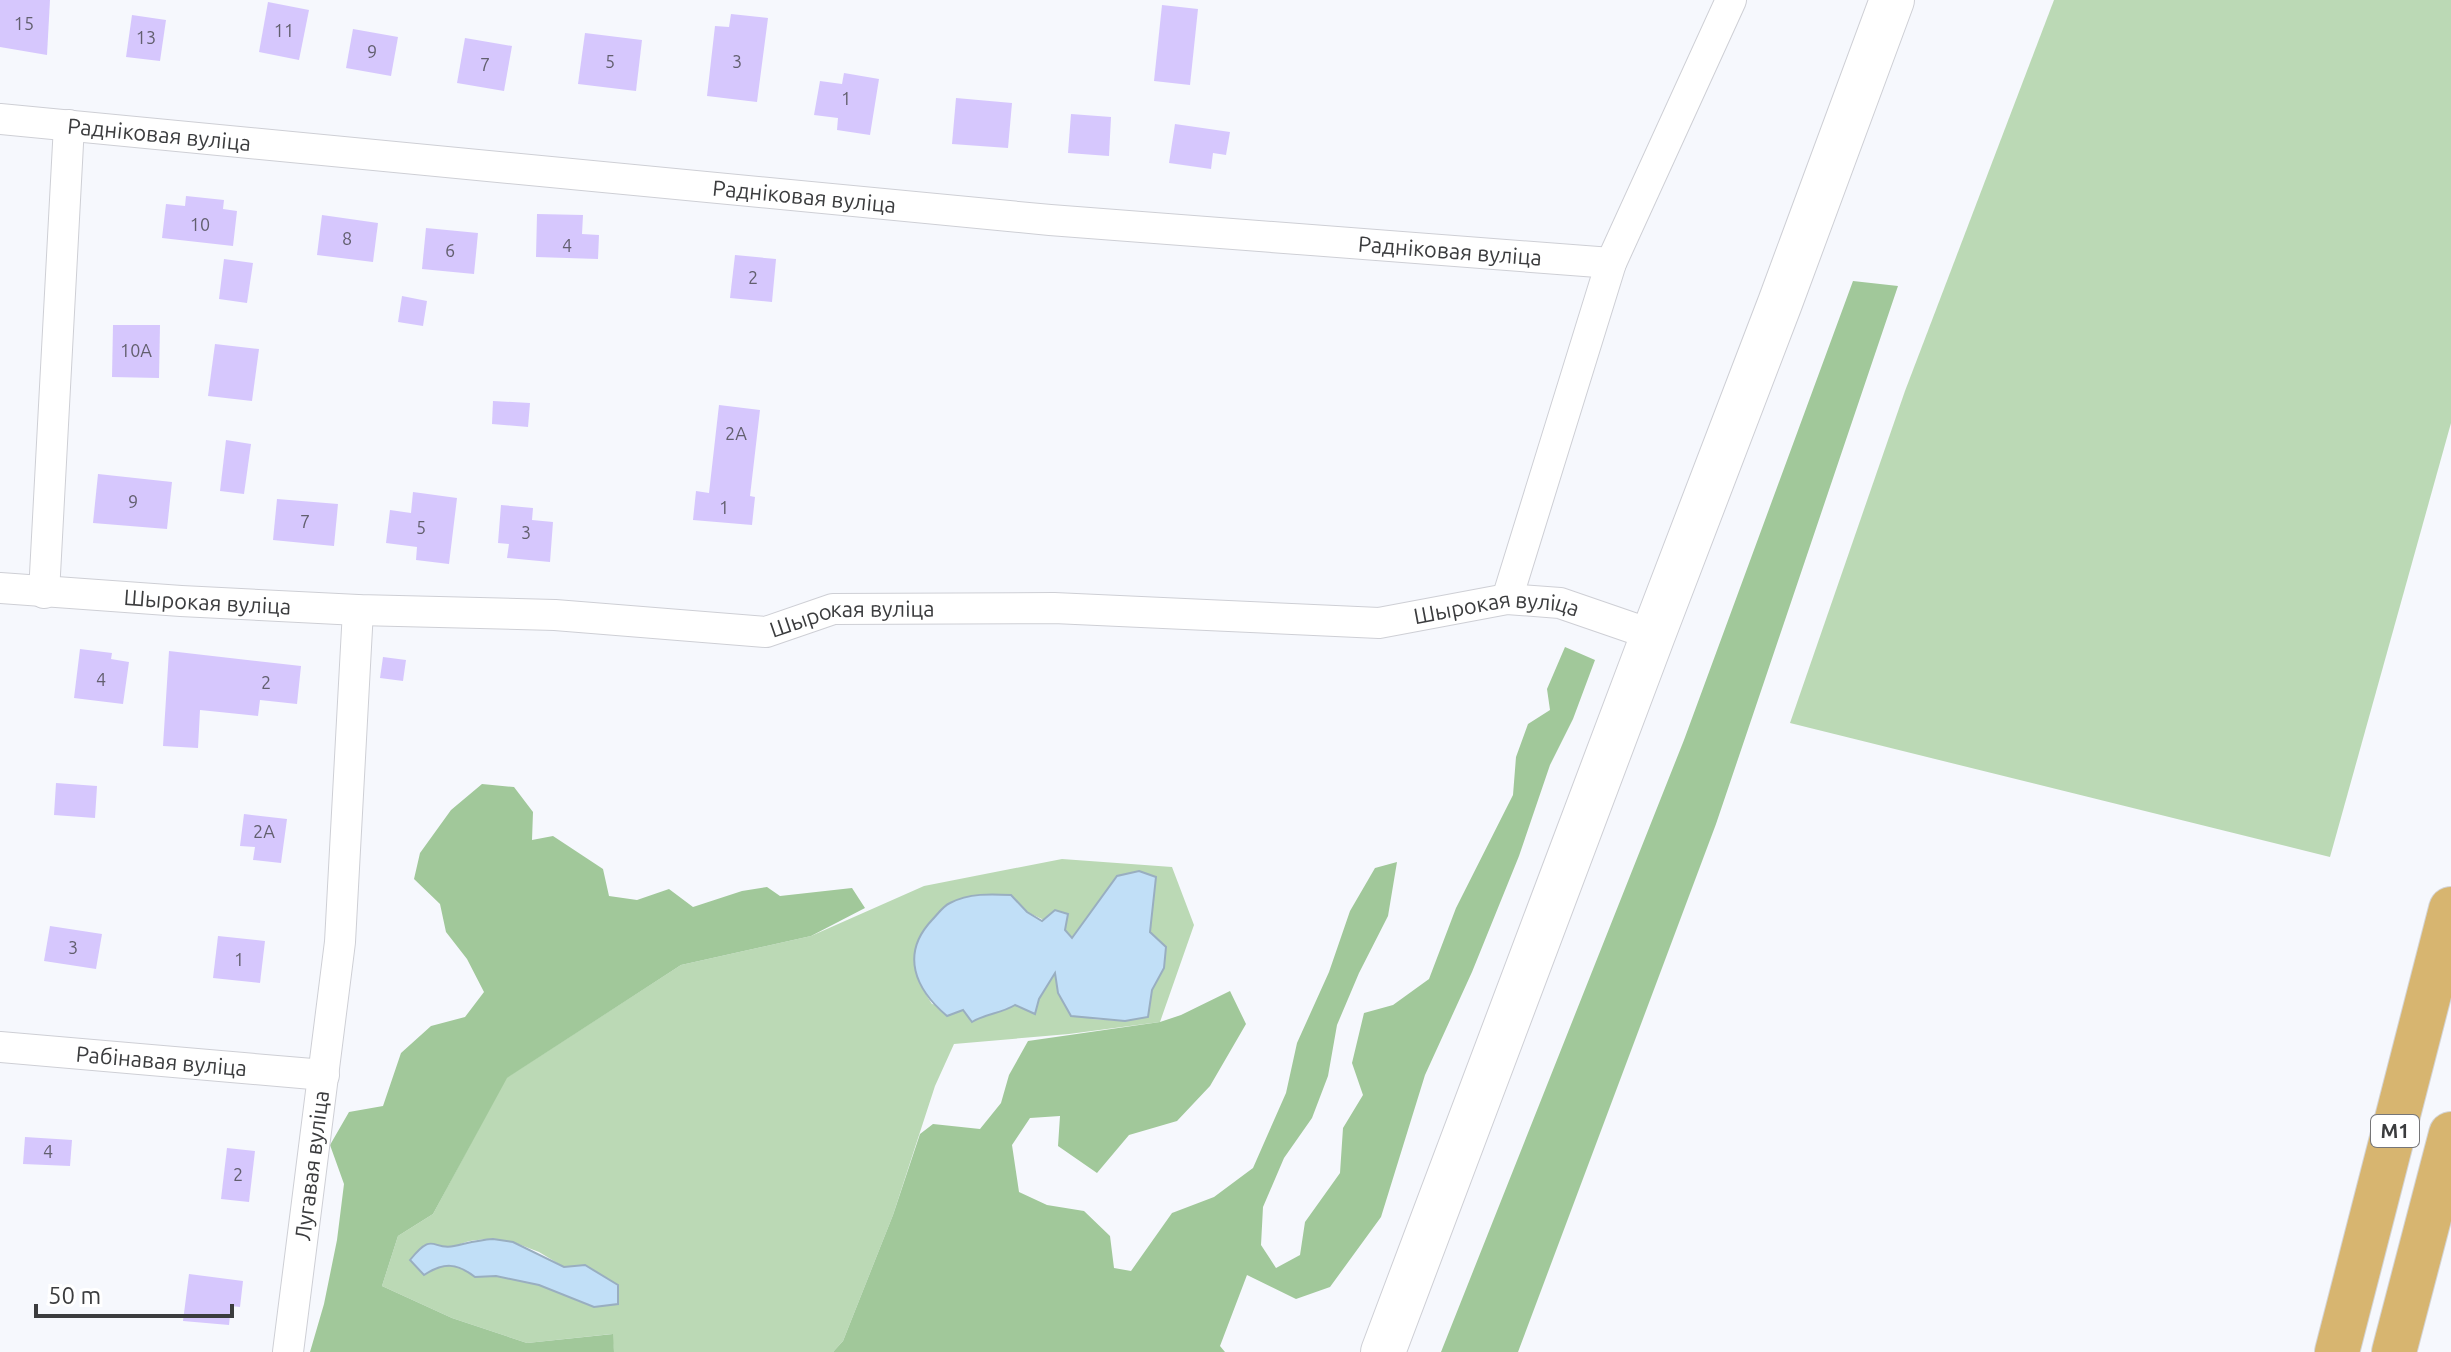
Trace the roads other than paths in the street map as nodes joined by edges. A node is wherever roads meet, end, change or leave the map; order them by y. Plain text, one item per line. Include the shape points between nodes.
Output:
1 (1731, 0) edge
2 (1892, 0) edge
3 (0, 119) edge
4 (69, 125) junction
5 (1611, 263) junction
6 (0, 588) edge
7 (44, 593) junction
8 (1507, 599) junction
9 (358, 610) junction
10 (1653, 635) junction
11 (2451, 909) edge
12 (0, 1047) edge
13 (324, 1075) junction
14 (2451, 1134) edge
15 (288, 1352) edge
16 (1383, 1352) edge
17 (2337, 1352) edge
18 (2394, 1352) edge

1 - 5 street
2 - 10 main road
3 - 4 street, Радніковая вуліца
4 - 5 street, Радніковая вуліца via 1034,219
4 - 7 street
5 - 8 street
6 - 7 street, Шырокая вуліца
7 - 9 street, Шырокая вуліца
8 - 9 street, Шырокая вуліца via 1379,623 1054,608 833,609 766,632 555,615
8 - 10 street, Шырокая вуліца via 1560,603
9 - 13 street, Лугавая вуліца via 340,942
10 - 16 main road
11 - 17 highway, М1
12 - 13 street, Рабінавая вуліца
13 - 15 street, Лугавая вуліца
14 - 18 highway, М1

